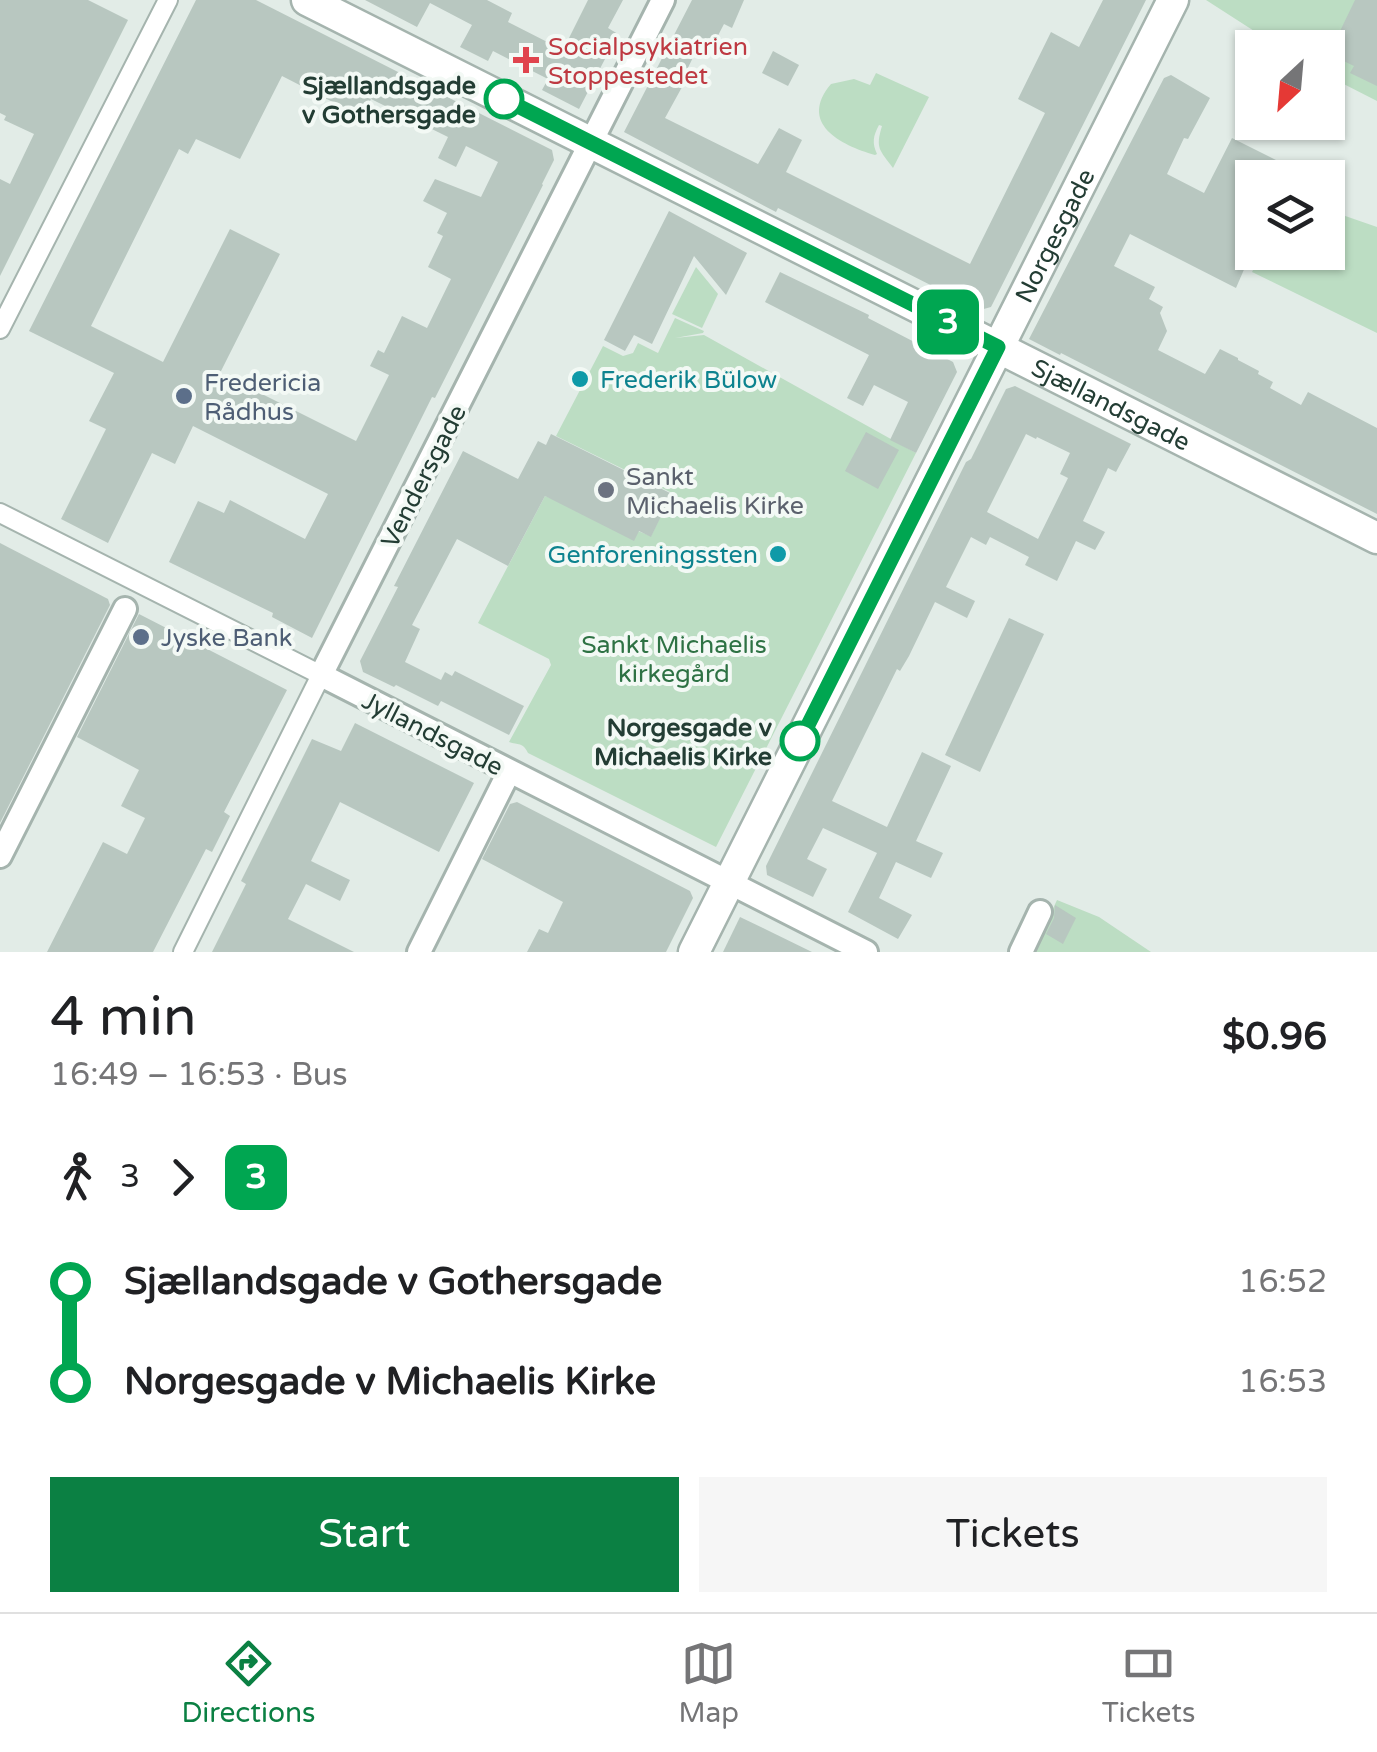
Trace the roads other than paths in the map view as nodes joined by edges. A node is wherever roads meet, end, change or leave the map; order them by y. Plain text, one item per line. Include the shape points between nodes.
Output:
1 (168, 0) edge
2 (307, 0) edge
3 (663, 0) edge
4 (1173, 0) edge
5 (592, 143) junction
6 (0, 329) edge
7 (998, 347) junction
8 (0, 513) edge
9 (1377, 538) edge
10 (138, 582) junction
11 (125, 608) joint
12 (321, 675) junction
13 (509, 772) junction
14 (0, 856) edge
15 (729, 882) junction
16 (1040, 912) dead end
17 (183, 952) edge
18 (419, 952) edge
19 (694, 952) edge
20 (866, 952) edge
21 (1021, 952) edge

1 - 6 street
2 - 5 street, Sjællandsgade
3 - 5 street, Vendersgade
4 - 7 street, Norgesgade
5 - 7 street, Sjællandsgade
5 - 12 street, Vendersgade
7 - 9 street, Sjællandsgade
7 - 15 street, Norgesgade
8 - 10 street, Jyllandsgade
10 - 11 street
10 - 12 street, Jyllandsgade
11 - 14 street
12 - 13 street, Jyllandsgade
12 - 17 street, Vendersgade
13 - 15 street, Jyllandsgade
13 - 18 street
15 - 19 street, Norgesgade
15 - 20 street, Jyllandsgade
16 - 21 street

